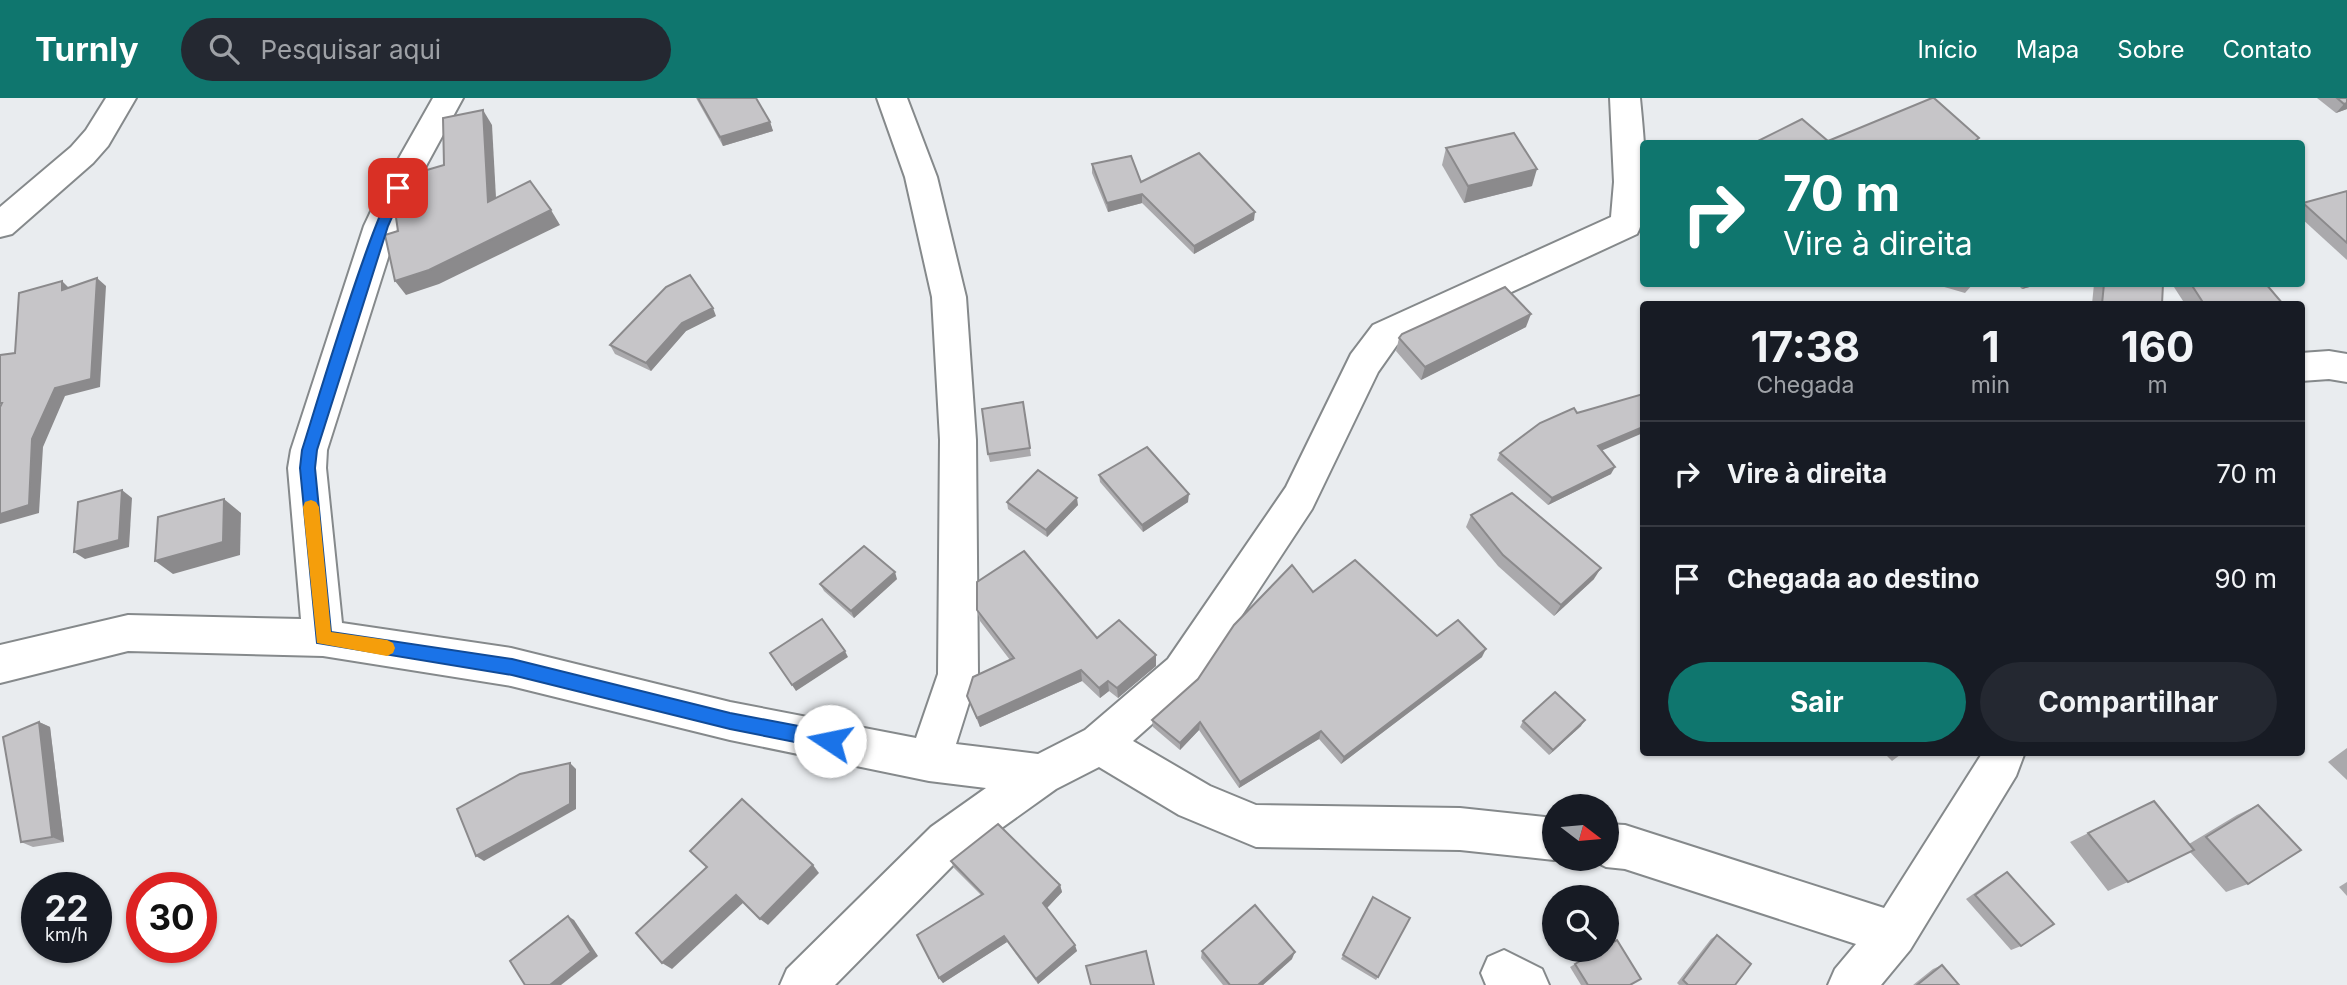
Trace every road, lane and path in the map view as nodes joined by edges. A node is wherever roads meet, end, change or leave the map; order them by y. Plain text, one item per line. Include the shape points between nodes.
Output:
1 (121, 98) edge
2 (448, 98) edge
3 (892, 98) edge
4 (1625, 98) edge
5 (0, 225) edge
6 (2305, 367) edge
7 (2347, 368) edge
8 (323, 638) junction
9 (0, 664) edge
10 (1100, 744) junction
11 (2002, 756) edge
12 (929, 761) junction
13 (1041, 775) junction
14 (1542, 838) edge
15 (1619, 846) edge
16 (1894, 934) junction
17 (803, 985) edge
18 (1851, 985) edge

1 - 5 street via 82,155
2 - 8 street via 381,226 309,450
3 - 12 street via 921,177 949,298 957,427 958,674
4 - 10 street via 1631,197 1625,225 1385,335 1364,364 1299,498 1182,672
6 - 7 street
8 - 9 street via 128,633
8 - 12 street via 512,667 730,721
10 - 13 street
10 - 14 street via 1195,803 1256,825 1460,830
11 - 16 street
12 - 13 street
13 - 17 street via 946,842
15 - 16 street
16 - 18 street

